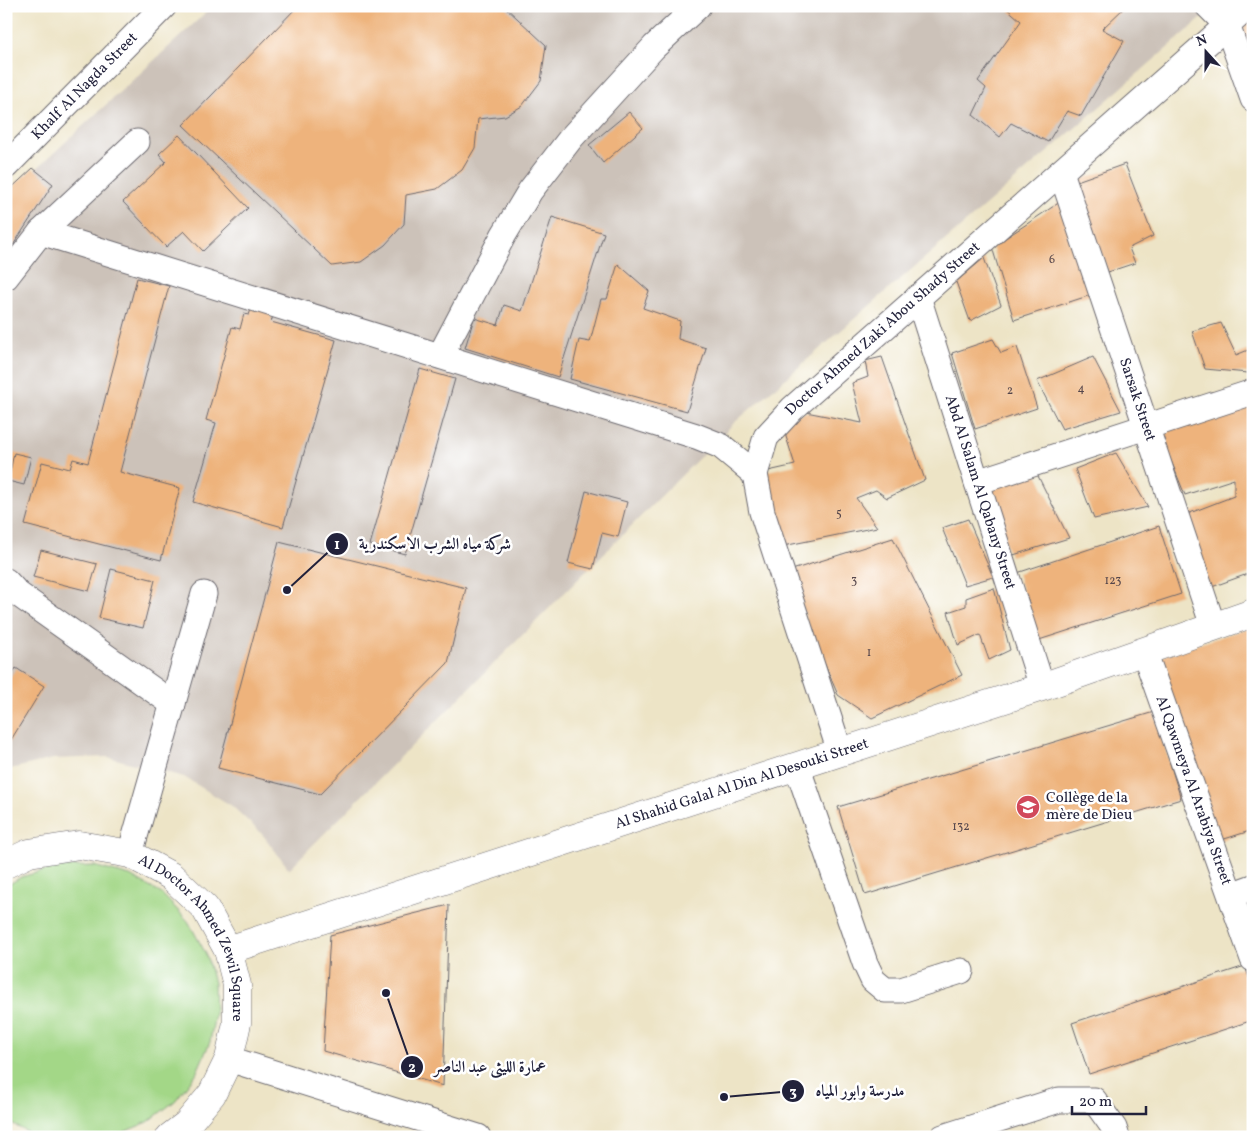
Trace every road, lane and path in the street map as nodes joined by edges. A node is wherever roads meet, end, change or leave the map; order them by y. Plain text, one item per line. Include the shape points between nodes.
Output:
1 (164, 6) edge
2 (698, 6) edge
3 (1208, 6) edge
4 (1249, 6) edge
5 (141, 17) edge
6 (1227, 25) junction
7 (1253, 99) edge
8 (137, 142) dead end
9 (6, 166) edge
10 (1061, 172) junction
11 (41, 232) junction
12 (6, 277) edge
13 (918, 297) junction
14 (440, 356) junction
15 (1253, 392) edge
16 (1146, 427) junction
17 (755, 474) junction
18 (977, 482) junction
19 (6, 581) edge
20 (204, 594) dead end
21 (1253, 613) edge
22 (1213, 626) junction
23 (1144, 651) junction
24 (1042, 687) junction
25 (173, 704) junction
26 (840, 752) junction
27 (797, 766) junction
28 (130, 854) junction
29 (6, 864) edge
30 (1242, 891) edge
31 (228, 950) junction
32 (1253, 958) edge
33 (960, 971) dead end
34 (230, 1059) junction
35 (170, 1137) edge
36 (478, 1137) edge
37 (943, 1137) edge
38 (1117, 1137) edge

1 - 5 street, Khalf Al Nagda Street
2 - 14 street via 654,47 571,138 530,191
3 - 6 street
4 - 6 street, Doctor Ahmed Zaki Abou Shady Street
5 - 9 street, Khalf Al Nagda Street
6 - 7 street
6 - 10 street, Doctor Ahmed Zaki Abou Shady Street
8 - 11 street
10 - 13 street, Doctor Ahmed Zaki Abou Shady Street
10 - 16 street, Sarsak Street
11 - 12 street
11 - 14 street
13 - 17 street, Doctor Ahmed Zaki Abou Shady Street via 786,415 766,437
13 - 18 street, Abd Al Salam Al Qabany Street
14 - 17 street via 696,436 721,446
15 - 16 street
16 - 18 street
16 - 22 street, Sarsak Street
17 - 26 street, Doctor Ahmed Zaki Abou Shady Street via 762,512
18 - 24 street, Abd Al Salam Al Qabany Street
19 - 25 street via 18,594
20 - 25 street
21 - 22 main road, Al Shahid Galal Al Din Al Desouki Street
22 - 23 main road, Al Shahid Galal Al Din Al Desouki Street
23 - 24 main road, Al Shahid Galal Al Din Al Desouki Street
23 - 30 street, Al Qawmeya Al Arabiya Street
24 - 26 main road, Al Shahid Galal Al Din Al Desouki Street
25 - 28 street
26 - 27 main road, Al Shahid Galal Al Din Al Desouki Street
27 - 31 main road, Al Shahid Galal Al Din Al Desouki Street
27 - 33 street via 873,980 885,990 901,990
28 - 29 main road, Al Doctor Ahmed Zewil Square via 79,845 29,853
28 - 31 main road, Al Doctor Ahmed Zewil Square via 171,876 205,908
30 - 32 street, Al Qawmeya Al Arabiya Street
31 - 34 main road, Al Doctor Ahmed Zewil Square via 237,985 238,1023
34 - 35 main road, Al Doctor Ahmed Zewil Square via 212,1094 187,1124
34 - 36 street
37 - 38 street via 1059,1100 1094,1100

